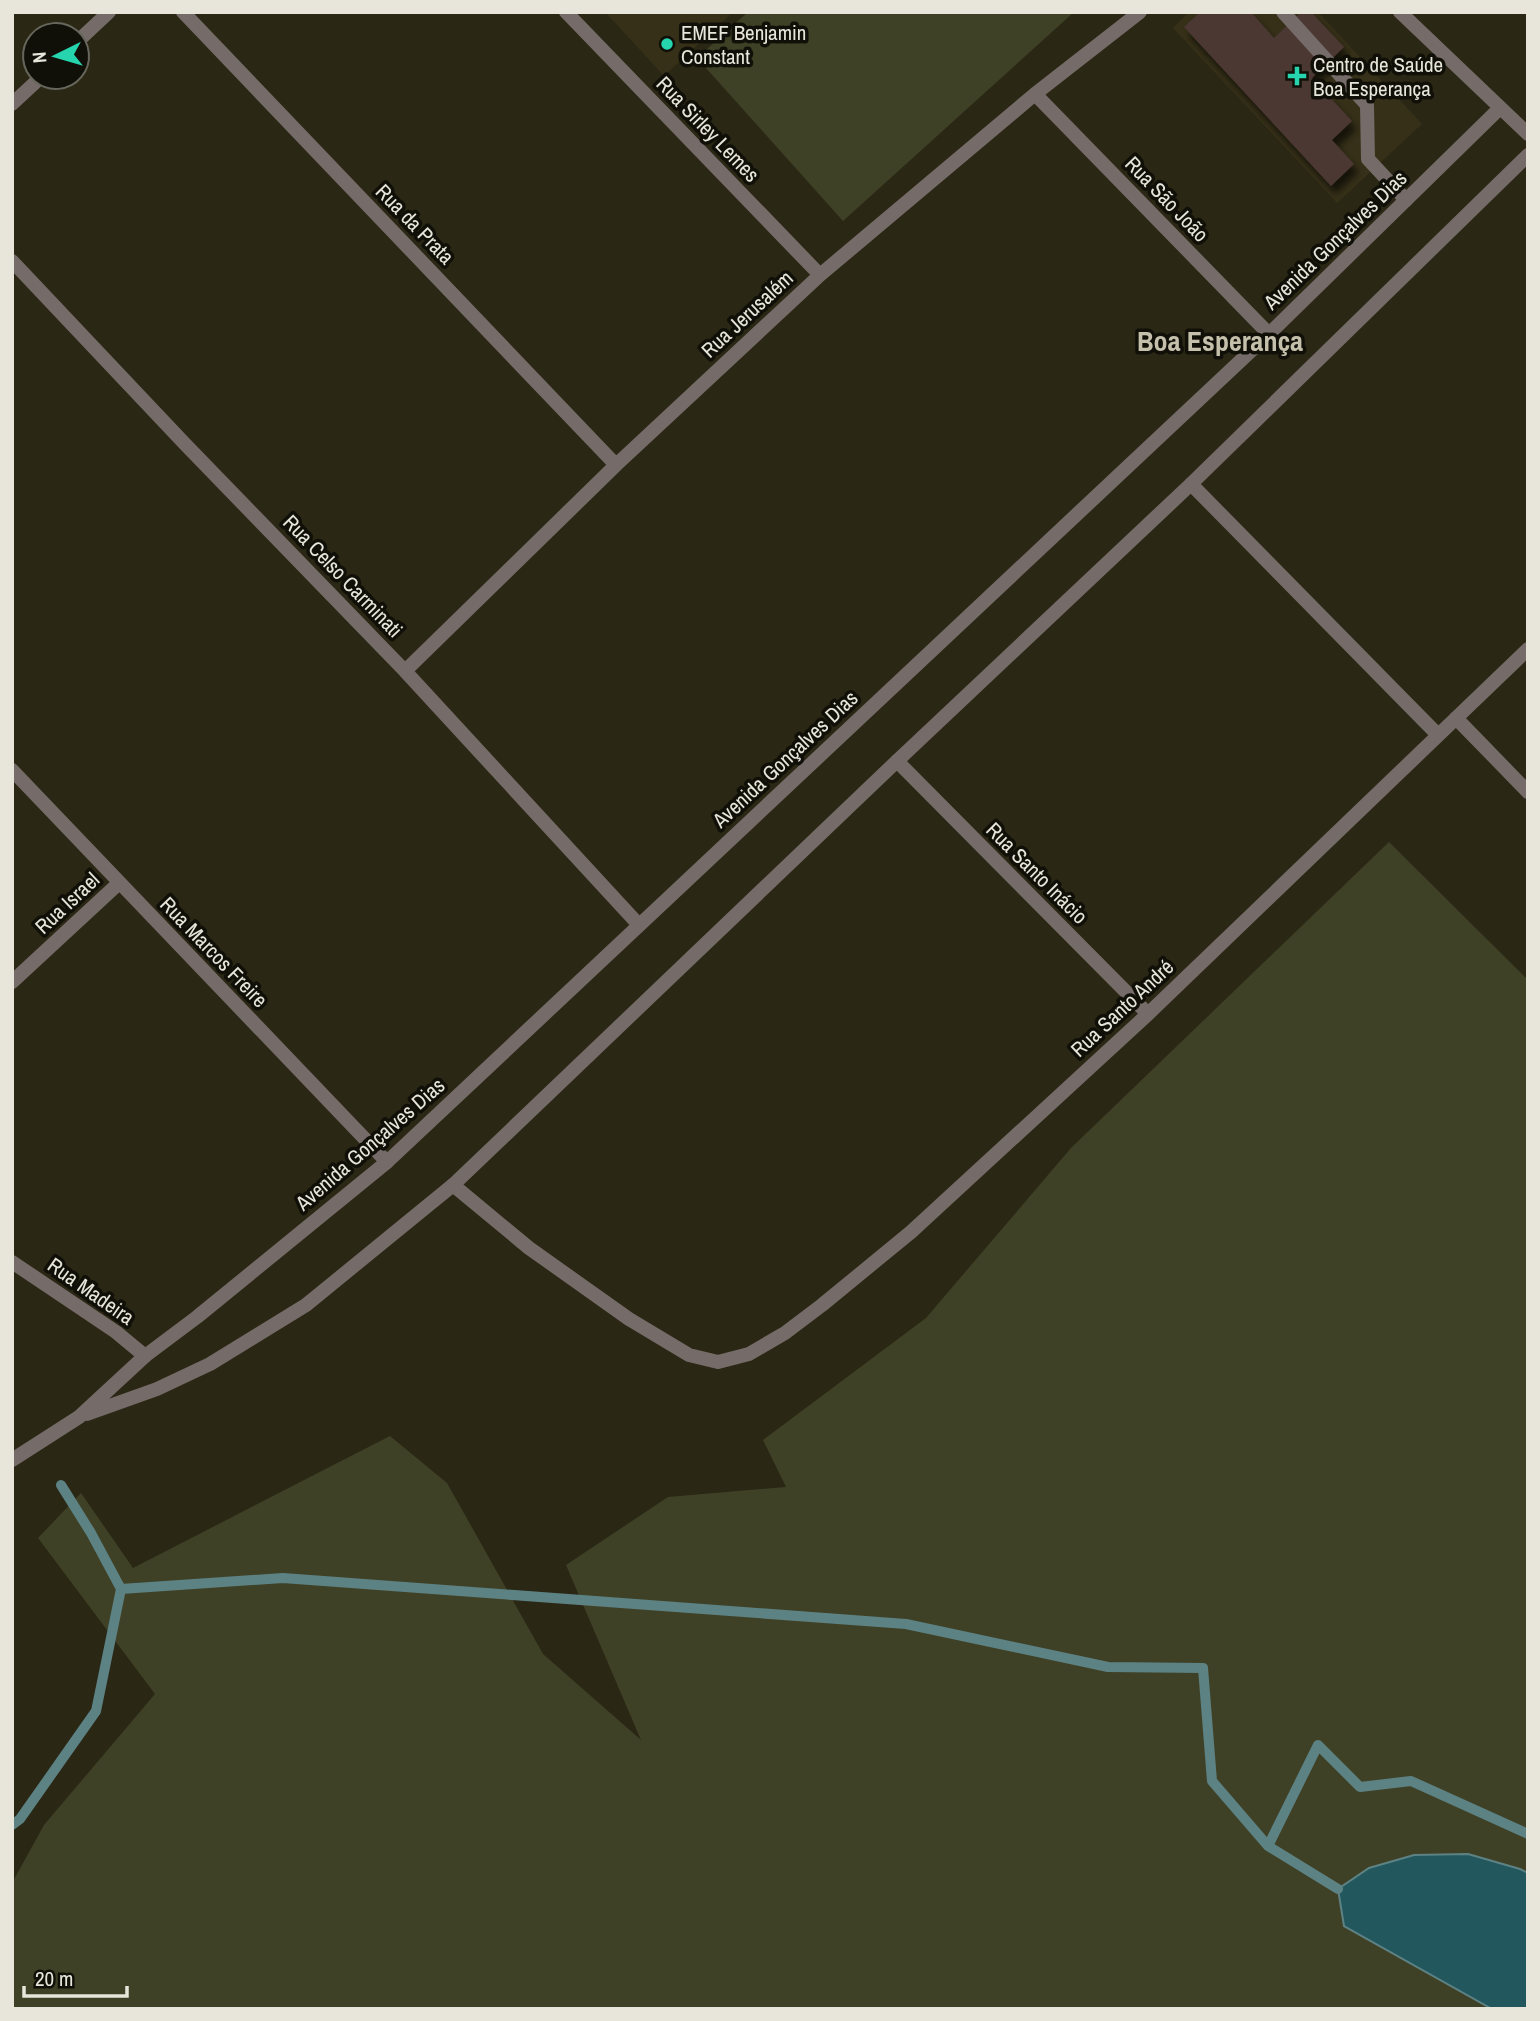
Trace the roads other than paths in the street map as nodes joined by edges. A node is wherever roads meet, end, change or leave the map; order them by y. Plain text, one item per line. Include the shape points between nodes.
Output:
1 (109, 12) edge
2 (183, 12) edge
3 (566, 12) edge
4 (1140, 12) edge
5 (1283, 12) edge
6 (1400, 12) edge
7 (91, 29) edge
8 (26, 91) edge
9 (1035, 94) junction
10 (12, 104) edge
11 (1500, 108) junction
12 (1528, 134) edge
13 (1528, 155) edge
14 (1406, 200) junction
15 (12, 261) edge
16 (820, 275) junction
17 (1269, 334) junction
18 (616, 465) junction
19 (1191, 484) junction
20 (1528, 649) edge
21 (405, 671) junction
22 (1457, 718) junction
23 (1438, 736) junction
24 (897, 761) junction
25 (12, 770) edge
26 (1528, 792) edge
27 (119, 883) junction
28 (639, 925) junction
29 (12, 982) edge
30 (1148, 1014) junction
31 (387, 1162) junction
32 (453, 1185) junction
33 (12, 1262) edge
34 (145, 1356) junction
35 (79, 1417) junction
36 (12, 1460) edge

1 - 7 street
2 - 18 street, Rua da Prata
3 - 16 street, Rua Sirley Lemes
4 - 9 street, Rua Jerusalém
5 - 14 street via 1367,104 1368,159
6 - 11 street
8 - 10 street
9 - 16 street, Rua Jerusalém
9 - 17 street, Rua São João
11 - 12 street
11 - 14 street, Avenida Gonçalves Dias
13 - 19 street, Avenida Gonçalves Dias
14 - 17 street, Avenida Gonçalves Dias
15 - 21 street, Rua Celso Carminati
16 - 18 street, Rua Jerusalém
17 - 28 street, Avenida Gonçalves Dias
18 - 21 street, Rua Jerusalém
19 - 23 street
19 - 24 street, Avenida Gonçalves Dias
20 - 22 street, Rua Santo André
21 - 28 street, Rua Celso Carminati
22 - 23 street, Rua Santo André
22 - 26 street
23 - 30 street, Rua Santo André
24 - 30 street, Rua Santo Inácio
24 - 32 street, Avenida Gonçalves Dias
25 - 27 street, Rua Marcos Freire
27 - 29 street, Rua Israel
27 - 31 street, Rua Marcos Freire
28 - 31 street, Avenida Gonçalves Dias
30 - 32 street, Rua Santo André via 911,1232 822,1305 749,1354 718,1362 689,1355 629,1319 529,1248
31 - 34 street, Avenida Gonçalves Dias
32 - 35 street, Avenida Gonçalves Dias via 306,1305 210,1364 158,1389
33 - 34 street, Rua Madeira
34 - 35 street, Avenida Gonçalves Dias
35 - 36 street, Avenida Gonçalves Dias

